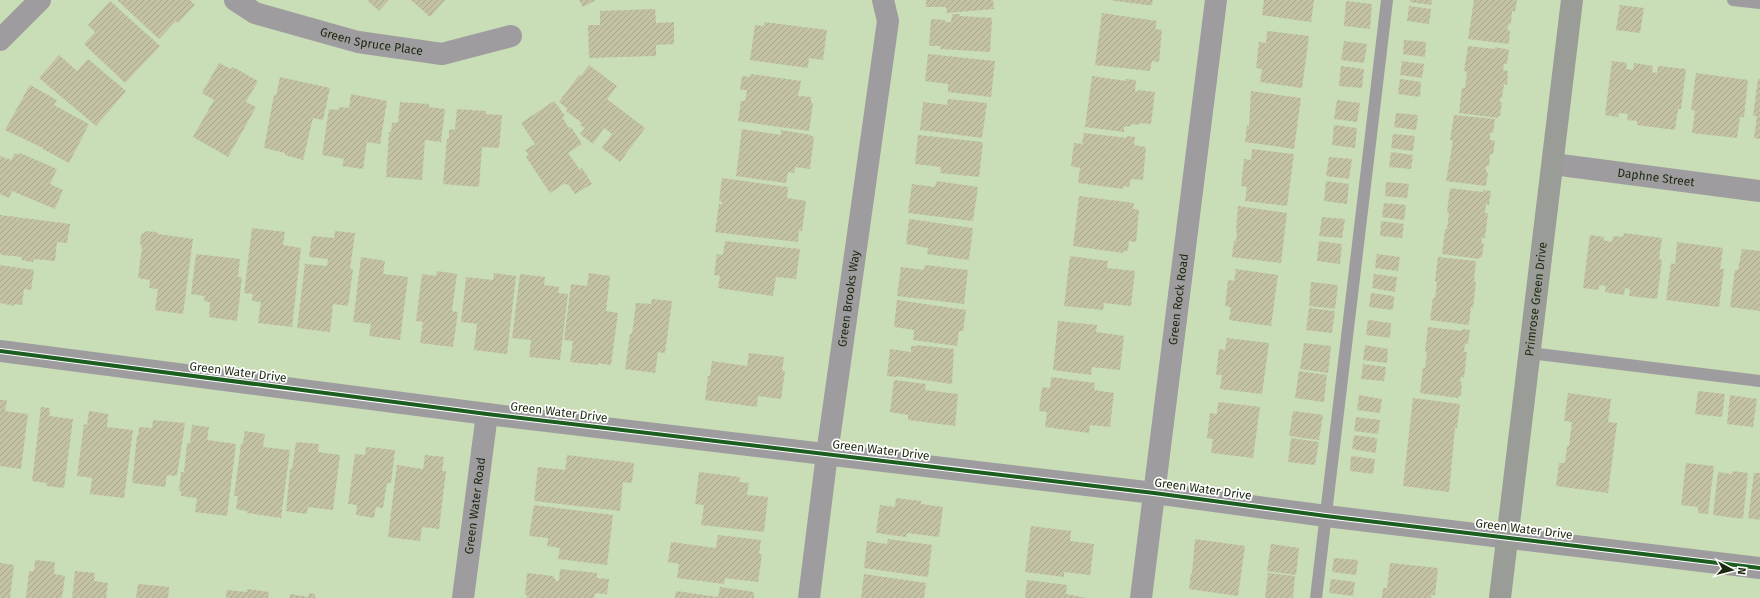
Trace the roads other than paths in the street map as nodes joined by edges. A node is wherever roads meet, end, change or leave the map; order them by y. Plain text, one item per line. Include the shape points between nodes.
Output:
1 (40, 0) edge
2 (235, 0) edge
3 (883, 0) edge
4 (1216, 0) edge
5 (1387, 0) edge
6 (1572, 0) edge
7 (1733, 0) edge
8 (1760, 3) edge
9 (511, 36) dead end
10 (0, 40) edge
11 (1552, 164) junction
12 (1760, 191) edge
13 (0, 351) edge
14 (1530, 353) junction
15 (1760, 381) edge
16 (487, 414) junction
17 (827, 454) junction
18 (1154, 493) junction
19 (1326, 516) junction
20 (1508, 537) junction
21 (1760, 568) edge
22 (463, 598) edge
23 (809, 598) edge
24 (1141, 598) edge
25 (1316, 598) edge
26 (1500, 598) edge

1 - 10 street
2 - 9 street, Green Spruce Place via 255,13 358,42 442,54
3 - 17 street, Green Brooks Way via 888,21
4 - 18 street, Green Rock Road
5 - 19 lane
6 - 11 street, Primrose Green Drive
7 - 8 lane
11 - 12 street, Daphne Street
11 - 14 street, Primrose Green Drive
13 - 16 street, Green Water Drive
14 - 15 lane
14 - 20 street, Primrose Green Drive
16 - 17 street, Green Water Drive
16 - 22 street, Green Water Road
17 - 18 street, Green Water Drive
17 - 23 street, Green Brooks Way
18 - 19 street, Green Water Drive
18 - 24 street, Green Rock Road
19 - 20 street, Green Water Drive
19 - 25 lane
20 - 21 street, Green Water Drive
20 - 26 street, Primrose Green Drive

